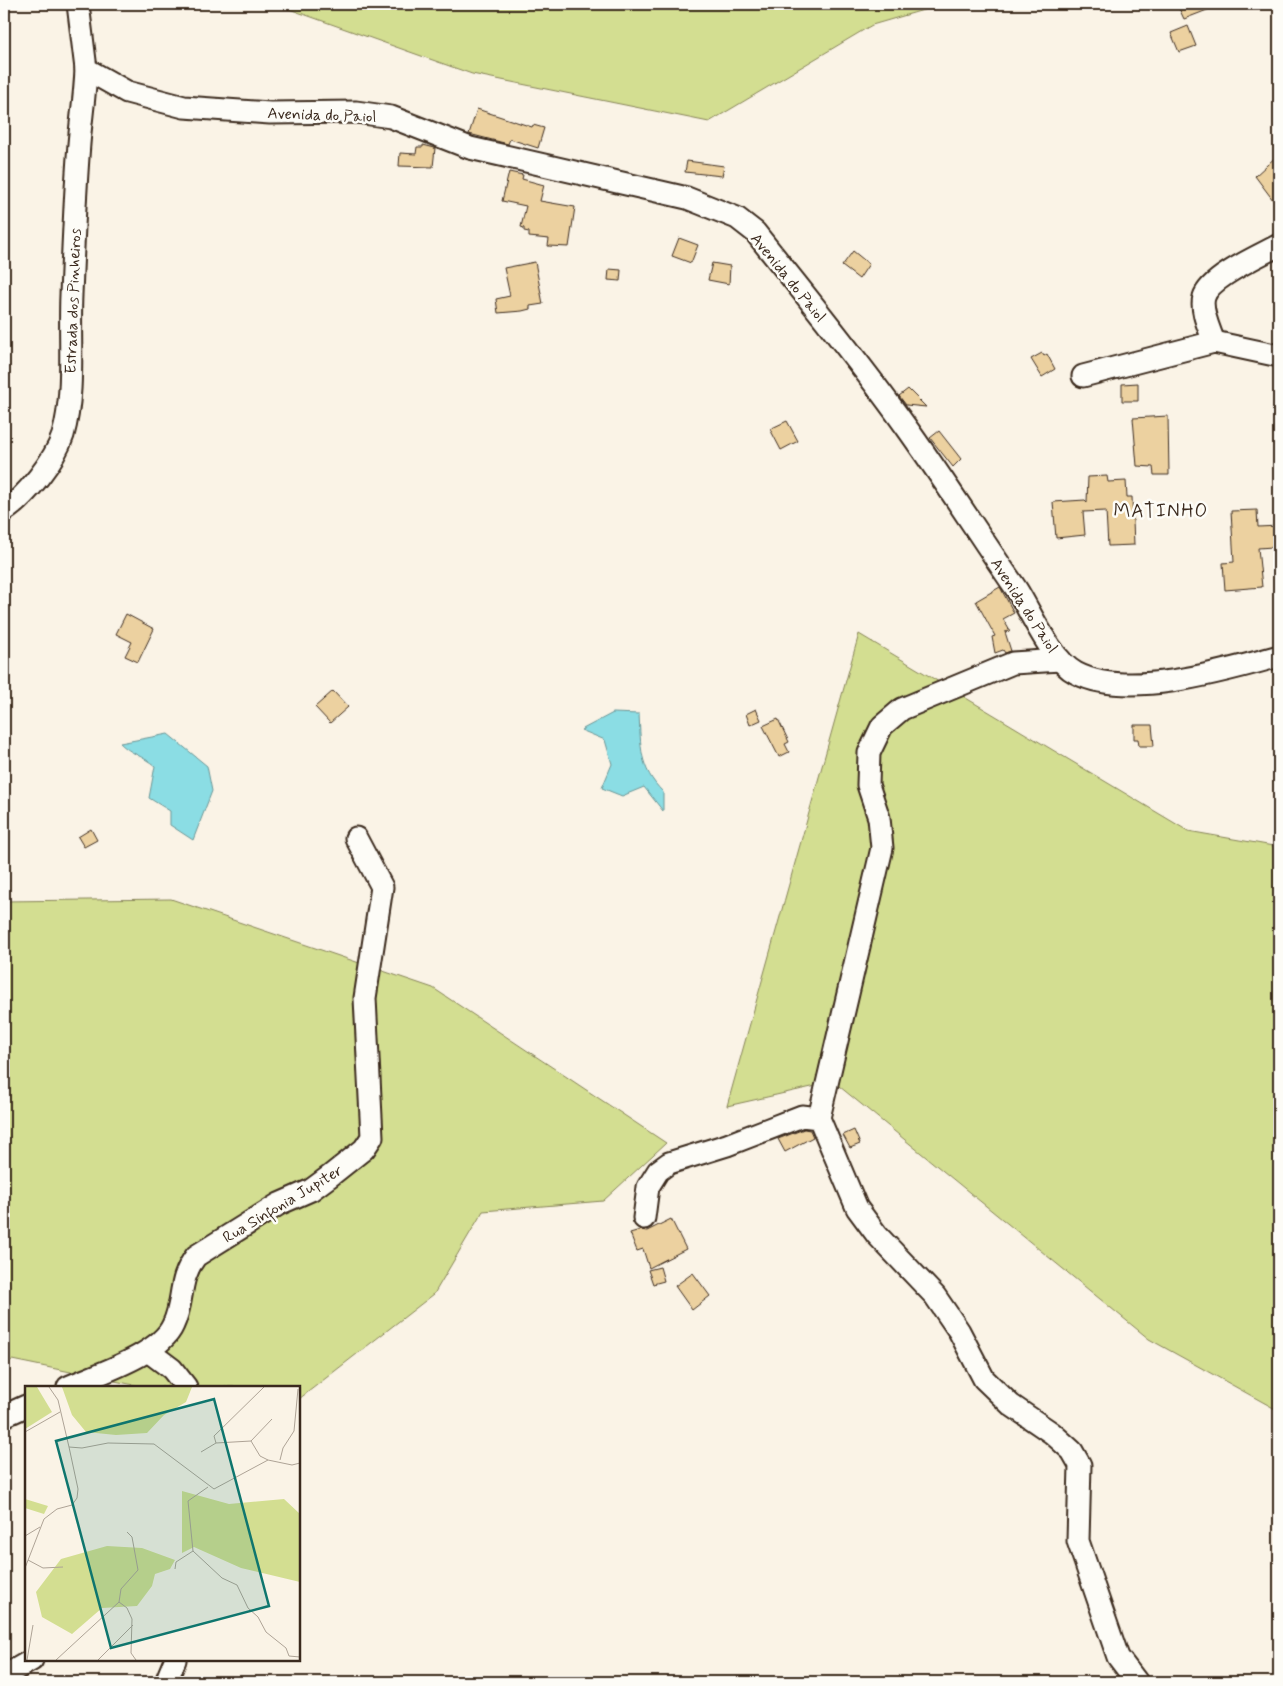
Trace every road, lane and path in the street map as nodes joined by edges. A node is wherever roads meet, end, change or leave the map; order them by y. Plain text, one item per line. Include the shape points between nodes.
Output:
1 (78, 4) edge
2 (86, 69) junction
3 (1279, 245) edge
4 (1214, 342) junction
5 (1279, 356) edge
6 (1083, 376) dead end
7 (4, 512) edge
8 (1279, 656) edge
9 (1060, 660) junction
10 (356, 838) dead end
11 (819, 1118) junction
12 (644, 1218) dead end
13 (148, 1351) junction
14 (70, 1386) edge
15 (185, 1386) edge
16 (25, 1406) edge
17 (4, 1416) edge
18 (30, 1661) edge
19 (175, 1661) edge
20 (4, 1676) edge
21 (166, 1682) edge
22 (1137, 1682) edge

1 - 2 street
2 - 7 street, Estrada dos Pinheiros via 76,188 68,408 62,436 40,475
2 - 9 street, Avenida do Paiol via 127,92 184,107 270,113 356,112 391,117 470,148 688,198 737,218 755,232 903,423
3 - 4 street via 1211,285 1203,298 1203,310
4 - 5 street
4 - 6 street
8 - 9 street, Avenida do Paiol via 1222,672 1128,686 1101,683 1074,672
9 - 11 street via 1013,663 902,709 882,726 869,752 868,777 879,818 882,848
10 - 13 street, Rua Sinfonia Jupiter via 382,887 365,998 372,1137 358,1154 311,1190 279,1204 196,1256 182,1281 173,1326
11 - 12 street via 802,1116 669,1163 658,1171 648,1187
11 - 22 street via 857,1208 877,1235 935,1296 959,1331 984,1379 1011,1404 1052,1433 1072,1451 1080,1465 1078,1541 1118,1657
13 - 14 street, Rua Sinfonia Jupiter
13 - 15 street via 172,1369
16 - 17 street
18 - 20 street
19 - 21 street

